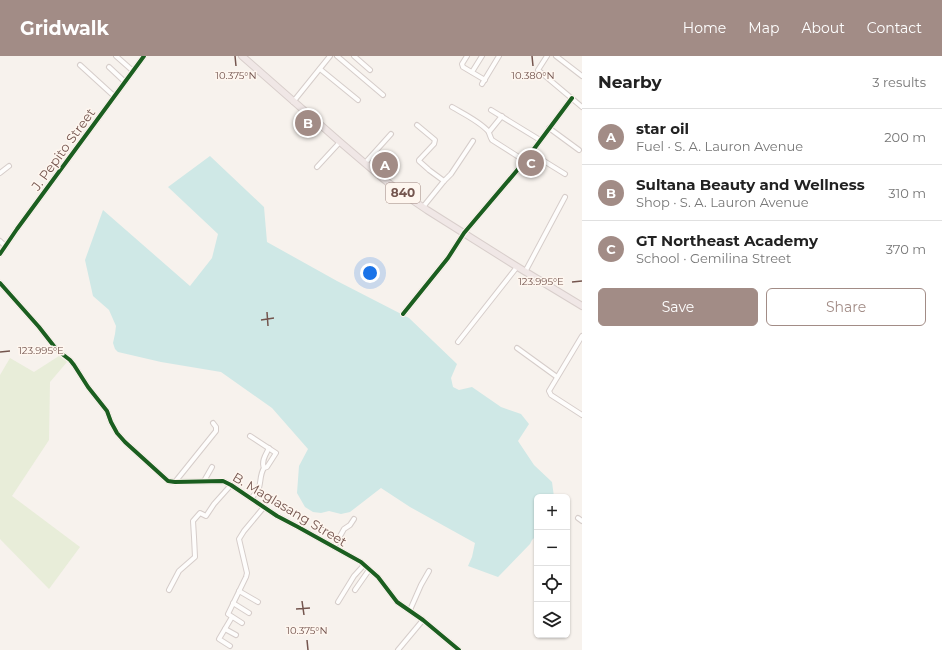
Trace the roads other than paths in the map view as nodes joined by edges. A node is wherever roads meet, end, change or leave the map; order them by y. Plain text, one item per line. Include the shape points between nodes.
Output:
1 (116, 56) edge
2 (144, 56) edge
3 (242, 56) edge
4 (330, 56) edge
5 (337, 56) edge
6 (354, 56) edge
7 (467, 56) edge
8 (482, 56) edge
9 (499, 56) edge
10 (547, 56) edge
11 (556, 56) edge
12 (80, 65) dead end
13 (109, 67) dead end
14 (320, 69) junction
15 (370, 70) dead end
16 (133, 71) junction
17 (472, 72) junction
18 (582, 76) edge
19 (485, 80) junction
20 (124, 82) junction
21 (482, 84) dead end
22 (383, 95) dead end
23 (114, 96) junction
24 (572, 98) junction
25 (358, 100) dead end
26 (293, 102) junction
27 (452, 107) dead end
28 (582, 107) edge
29 (491, 110) dead end
30 (502, 116) junction
31 (418, 125) dead end
32 (549, 128) junction
33 (489, 132) junction
34 (391, 134) dead end
35 (473, 140) dead end
36 (540, 140) junction
37 (340, 142) junction
38 (578, 150) dead end
39 (531, 153) junction
40 (525, 161) junction
41 (365, 164) junction
42 (9, 166) dead end
43 (317, 167) dead end
44 (0, 173) edge
45 (565, 174) dead end
46 (444, 181) junction
47 (565, 197) dead end
48 (423, 207) junction
49 (464, 233) junction
50 (0, 241) edge
51 (5, 246) junction
52 (0, 254) edge
53 (517, 267) junction
54 (525, 272) junction
55 (0, 283) edge
56 (582, 306) edge
57 (403, 314) dead end
58 (582, 336) edge
59 (458, 342) dead end
60 (518, 348) dead end
61 (557, 377) junction
62 (582, 415) edge
63 (213, 422) dead end
64 (250, 436) dead end
65 (269, 448) junction
66 (212, 467) dead end
67 (264, 468) junction
68 (204, 481) junction
69 (175, 482) junction
70 (231, 485) junction
71 (252, 498) junction
72 (264, 507) junction
73 (354, 519) dead end
74 (334, 547) junction
75 (364, 565) junction
76 (369, 570) junction
77 (430, 571) dead end
78 (169, 590) dead end
79 (356, 590) dead end
80 (239, 591) junction
81 (258, 602) dead end
82 (338, 602) dead end
83 (234, 604) junction
84 (410, 610) junction
85 (249, 613) dead end
86 (232, 617) junction
87 (423, 620) junction
88 (242, 623) dead end
89 (225, 629) junction
90 (236, 635) dead end
91 (230, 646) dead end
92 (398, 650) edge
93 (459, 650) edge

1 - 16 street
2 - 16 street, J. Pepito Street
3 - 26 highway, 840
4 - 14 street
5 - 22 street
6 - 15 street
7 - 17 street via 462,66
8 - 17 street
9 - 19 street
10 - 24 street via 538,70
11 - 18 street
12 - 23 street
13 - 20 street
14 - 25 street
14 - 26 street
16 - 20 street, J. Pepito Street
17 - 19 street
19 - 21 street
20 - 23 street, J. Pepito Street
23 - 51 street, J. Pepito Street
24 - 28 street
24 - 32 street
26 - 37 highway, 840
27 - 33 street
29 - 30 street
30 - 33 street
30 - 36 street
31 - 46 street via 435,140 419,161
32 - 36 street
32 - 38 street
33 - 40 street via 492,140
34 - 41 street
35 - 46 street
36 - 39 street
37 - 41 highway, 840
37 - 43 street
39 - 40 street
39 - 45 street
40 - 49 street
41 - 48 highway, 840
42 - 44 street
46 - 48 street
47 - 54 street
48 - 49 highway, 840
49 - 53 highway, 840
49 - 57 street via 448,258
50 - 51 street
51 - 52 street, J. Pepito Street
53 - 54 highway, 840
53 - 59 street
54 - 56 highway, 840
55 - 69 street, B. Maglasang Street via 57,350 74,365 107,411 117,433 159,474 168,481
58 - 61 street
60 - 61 street
61 - 62 street via 549,391 551,395
63 - 69 street via 216,431
64 - 65 street
65 - 67 street via 262,465
65 - 67 street via 276,453
66 - 68 street
67 - 71 street via 259,488
68 - 69 street, B. Maglasang Street
68 - 70 street, B. Maglasang Street via 223,481
70 - 71 street, B. Maglasang Street
70 - 78 street via 206,516 200,513 193,521 195,557 179,571
71 - 72 street, B. Maglasang Street
72 - 74 street, B. Maglasang Street
72 - 80 street via 240,539 247,573
73 - 74 street via 344,529
74 - 75 street, B. Maglasang Street
75 - 76 street, B. Maglasang Street
75 - 82 street
76 - 79 street
76 - 84 street, B. Maglasang Street via 386,586 397,602
77 - 84 street
80 - 81 street
80 - 83 street
83 - 85 street
83 - 86 street via 228,614
84 - 87 street, B. Maglasang Street
86 - 88 street
86 - 89 street
87 - 92 street
87 - 93 street, B. Maglasang Street
89 - 90 street
89 - 91 street via 219,639

